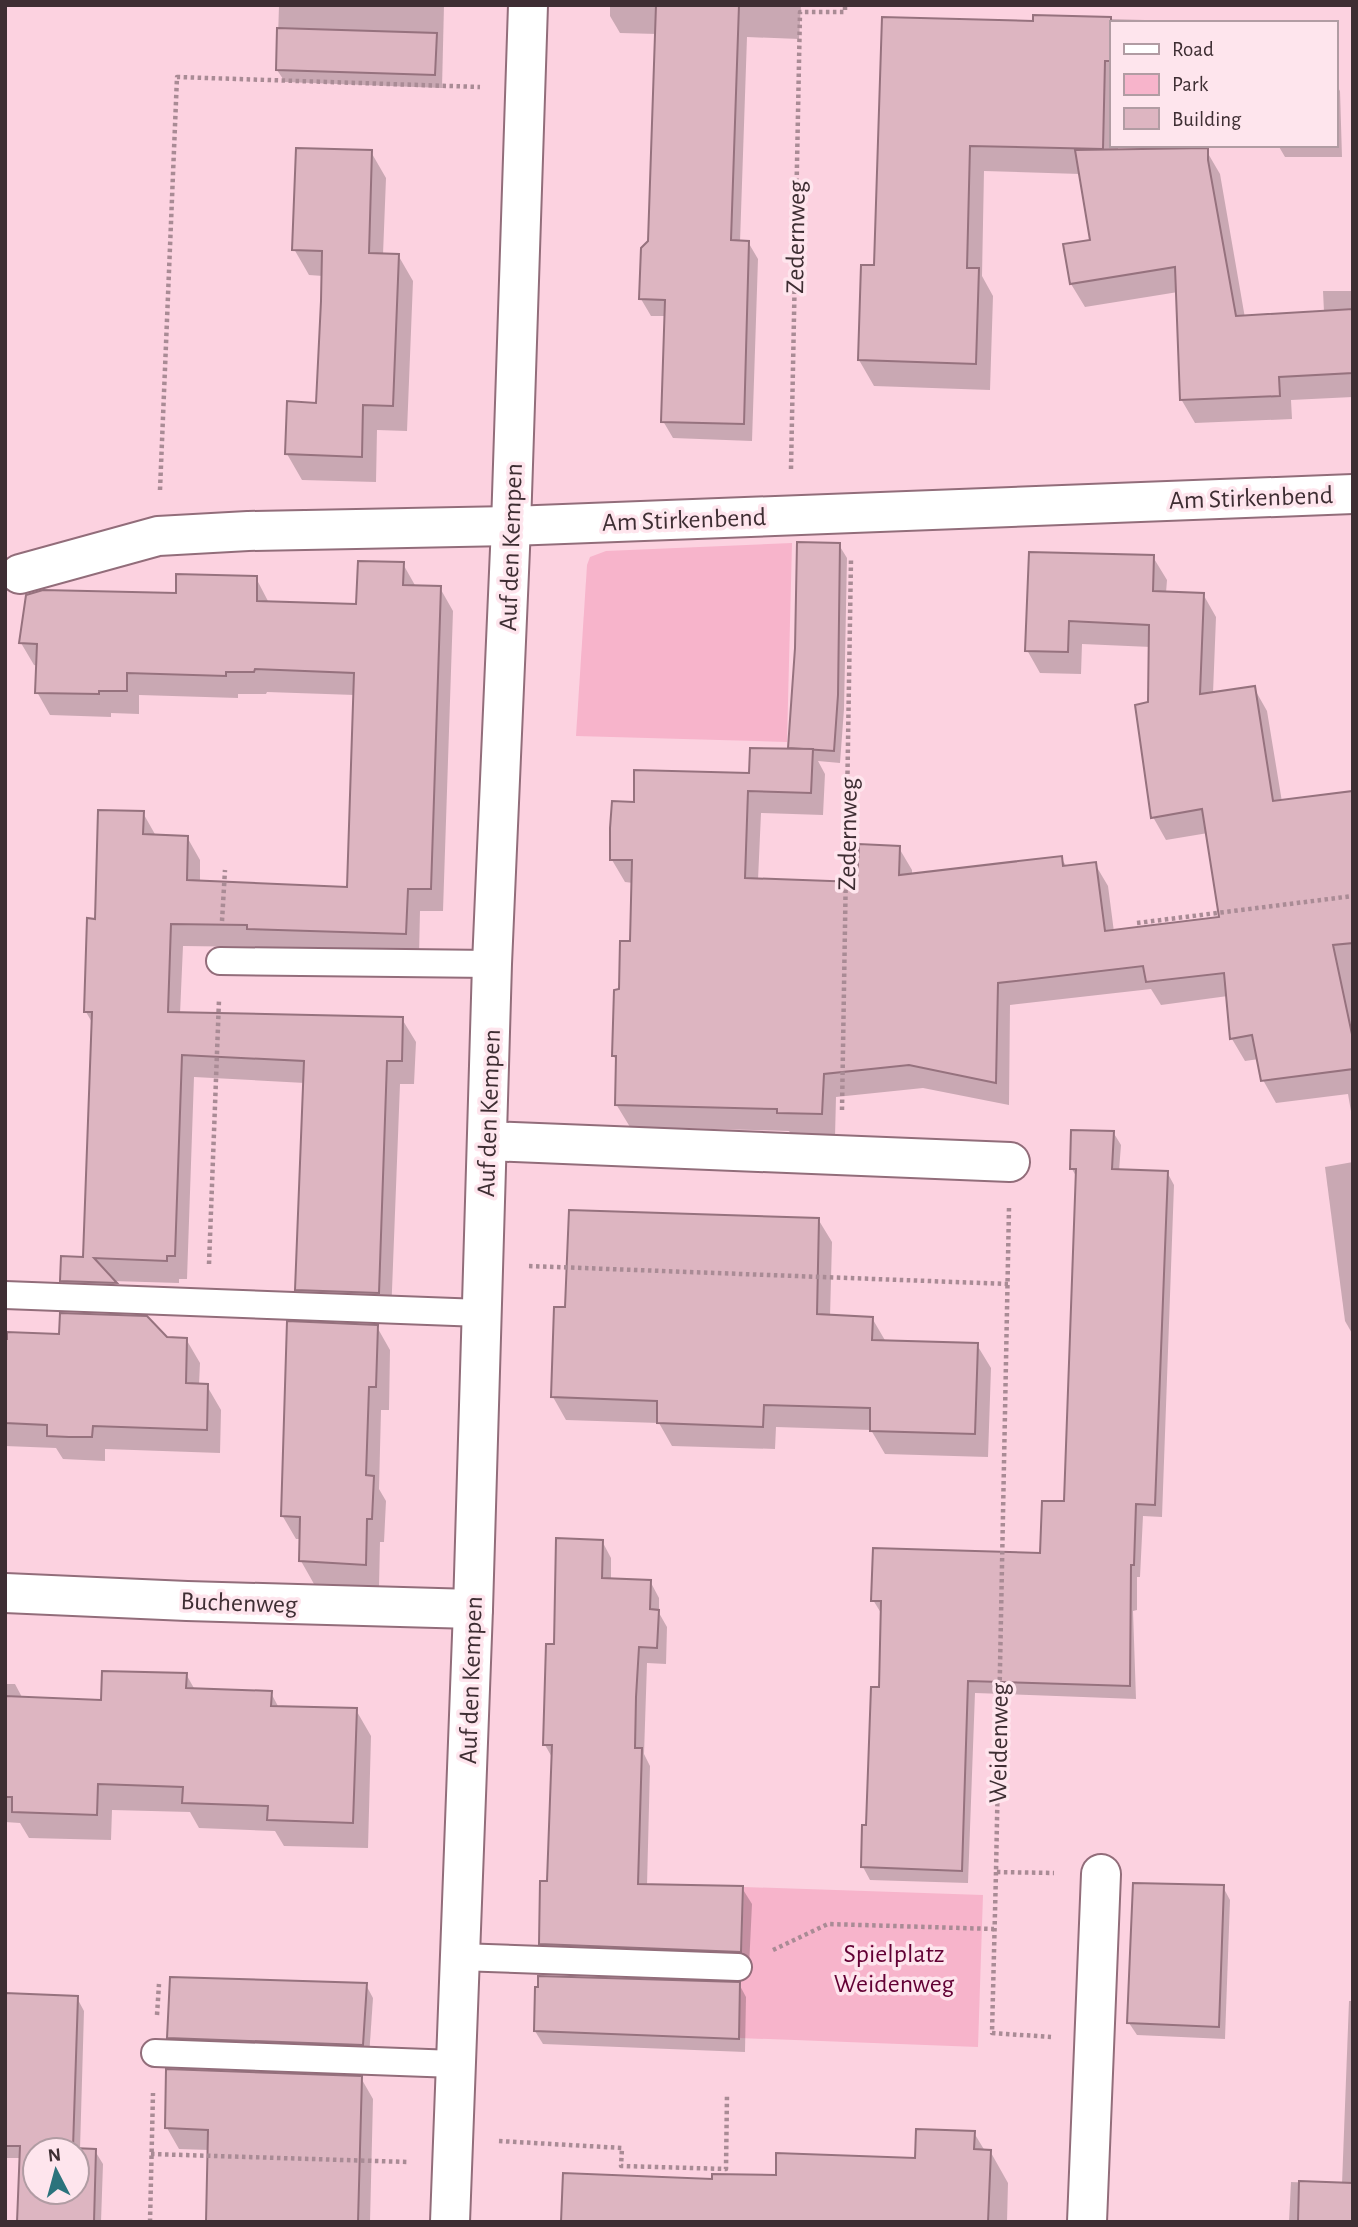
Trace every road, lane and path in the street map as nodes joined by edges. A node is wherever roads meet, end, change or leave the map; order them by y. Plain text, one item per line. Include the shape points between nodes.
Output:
1 (528, 5) edge
2 (845, 5) edge
3 (525, 88) junction
4 (1353, 494) edge
5 (852, 512) junction
6 (789, 515) junction
7 (511, 526) junction
8 (158, 536) junction
9 (20, 574) dead end
10 (225, 870) dead end
11 (1353, 896) edge
12 (1138, 923) dead end
13 (220, 961) junction
14 (492, 964) junction
15 (487, 1141) junction
16 (841, 1156) junction
17 (1010, 1162) joint
18 (483, 1264) junction
19 (1008, 1284) junction
20 (5, 1295) edge
21 (208, 1303) junction
22 (481, 1314) junction
23 (5, 1593) edge
24 (472, 1609) junction
25 (996, 1872) junction
26 (1101, 1874) joint
27 (994, 1929) junction
28 (459, 1957) junction
29 (738, 1967) joint
30 (159, 1984) dead end
31 (1094, 2040) junction
32 (155, 2053) junction
33 (455, 2064) junction
34 (727, 2094) dead end
35 (452, 2151) junction
36 (151, 2154) junction
37 (150, 2222) edge
38 (450, 2222) edge
39 (1087, 2222) edge

1 - 3 street, Auf den Kempen
2 - 6 path, Zedernweg via 845,12 800,12
3 - 7 street, Auf den Kempen
3 - 8 path via 177,77
4 - 5 street, Am Stirkenbend
5 - 6 street, Am Stirkenbend
5 - 16 path, Zedernweg
6 - 7 street, Am Stirkenbend
7 - 8 street, Am Stirkenbend
7 - 14 street, Auf den Kempen
8 - 9 street, Am Stirkenbend
10 - 13 path
11 - 12 path
13 - 14 lane
13 - 21 path
14 - 15 street, Auf den Kempen
15 - 16 street
15 - 18 street, Auf den Kempen
16 - 17 street
17 - 19 path, Weidenweg
18 - 19 path
18 - 22 street, Auf den Kempen
19 - 25 path, Weidenweg
20 - 21 lane
21 - 22 lane
22 - 24 street, Auf den Kempen
23 - 24 street, Buchenweg
24 - 28 street, Auf den Kempen
25 - 26 path
25 - 27 path, Weidenweg
26 - 31 street
27 - 29 path via 828,1924
27 - 31 path, Weidenweg via 992,2033
28 - 29 lane
28 - 33 street, Auf den Kempen
30 - 32 path
31 - 39 street
32 - 33 lane
32 - 36 path
33 - 35 street, Auf den Kempen
34 - 35 path via 726,2169 621,2166 622,2148
35 - 36 path
35 - 38 street, Auf den Kempen
36 - 37 path

